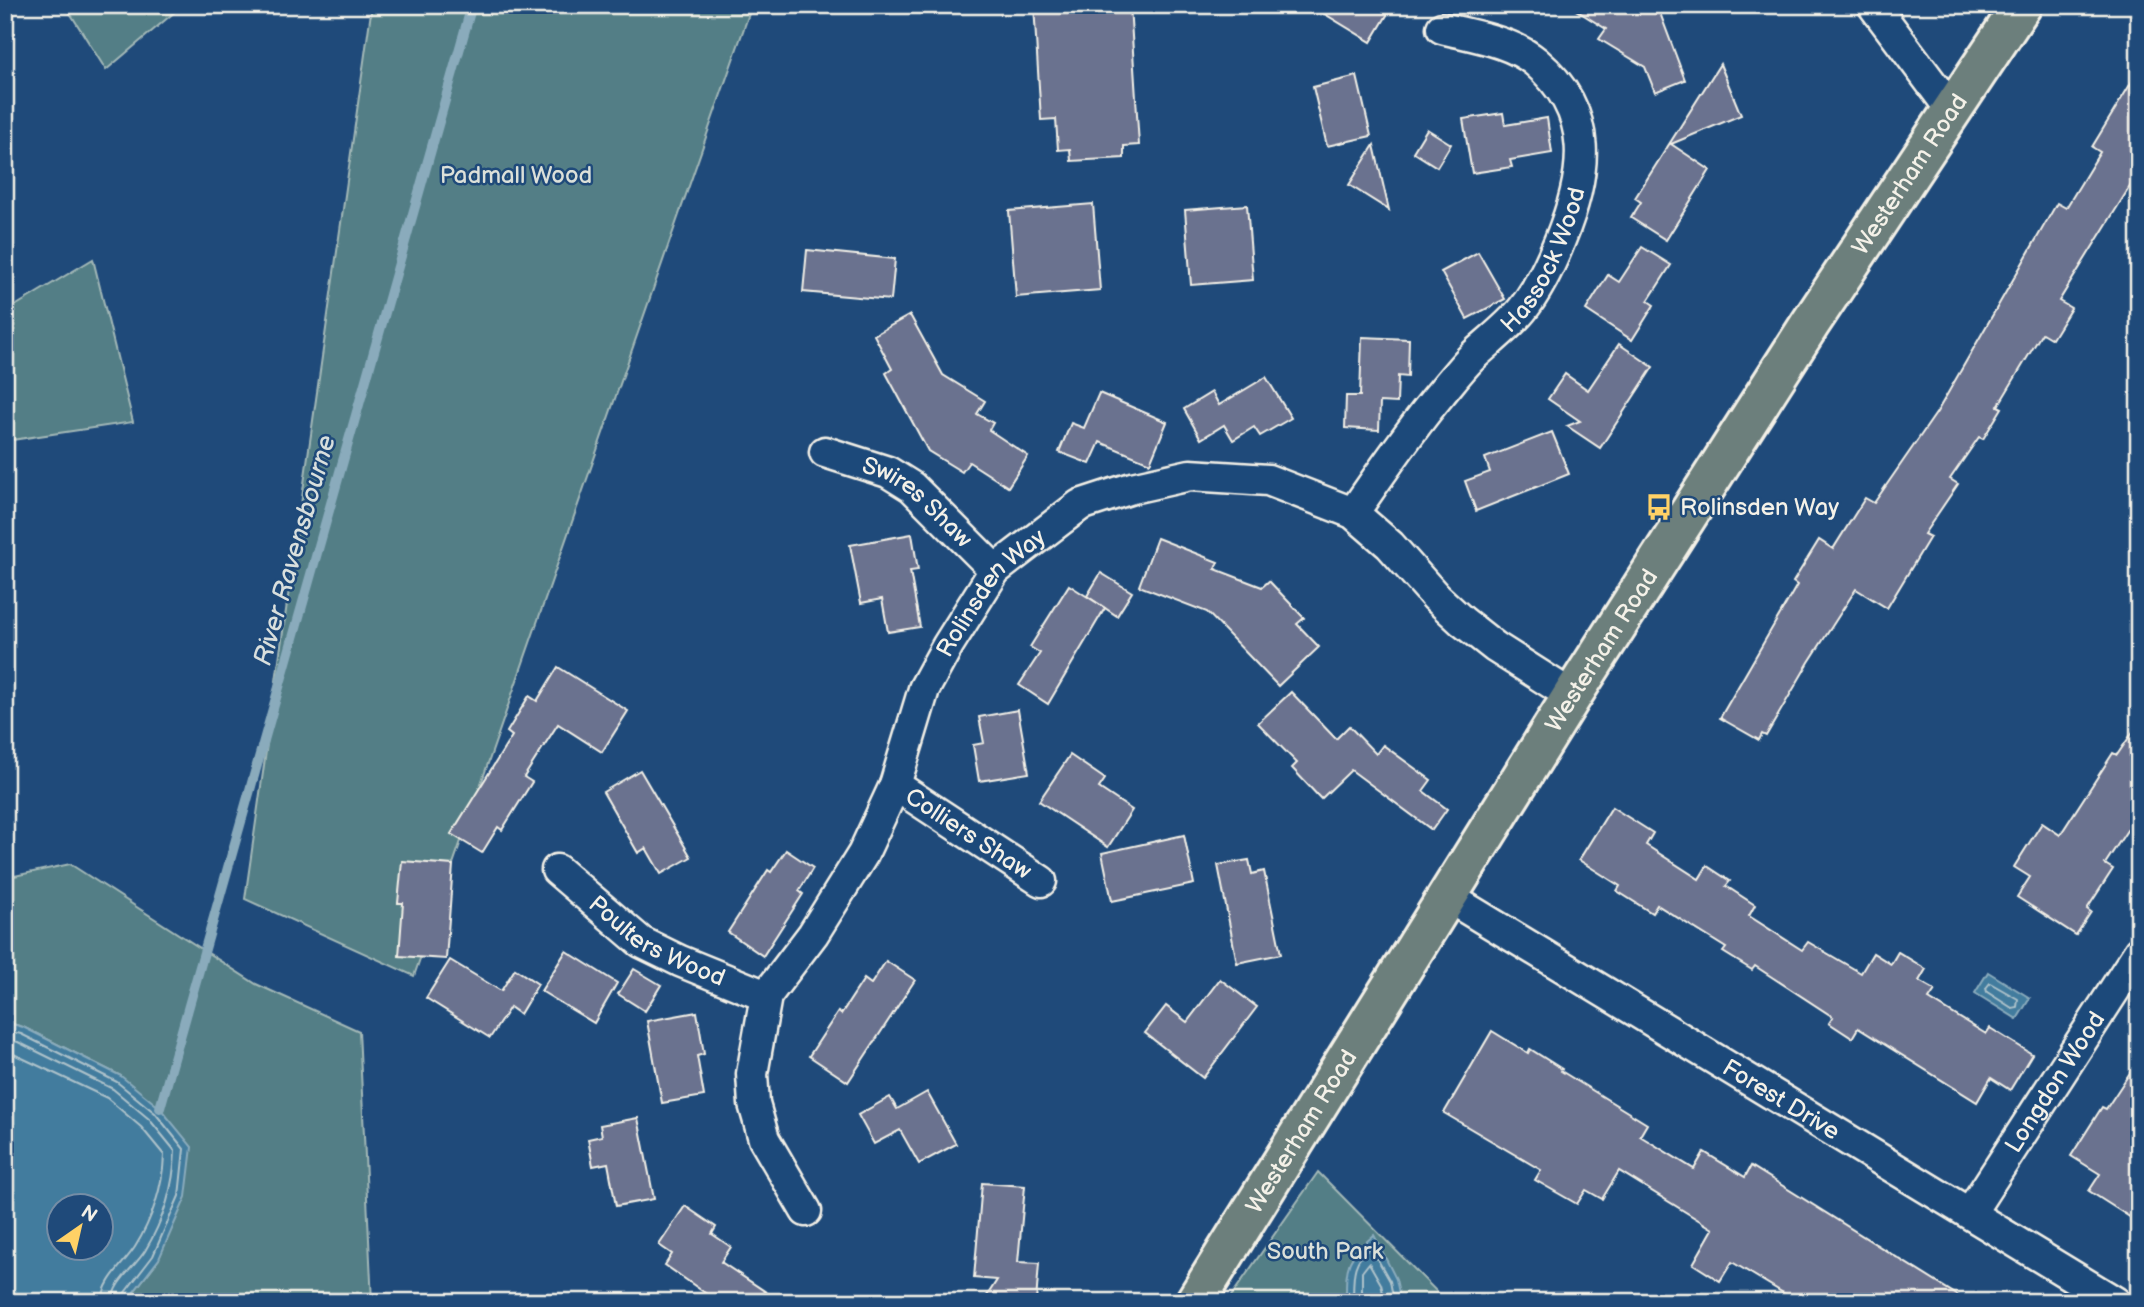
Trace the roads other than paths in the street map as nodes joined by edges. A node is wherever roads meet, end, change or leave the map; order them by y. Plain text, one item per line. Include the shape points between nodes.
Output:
1 (1874, 5) edge
2 (2022, 5) edge
3 (1442, 28) dead end
4 (1953, 111) junction
5 (825, 452) dead end
6 (1353, 513) junction
7 (995, 570) junction
8 (1572, 696) junction
9 (895, 785) junction
10 (557, 870) dead end
11 (1041, 881) dead end
12 (1447, 897) junction
13 (2139, 952) edge
14 (766, 996) junction
15 (806, 1211) dead end
16 (1970, 1213) junction
17 (1195, 1302) edge
18 (2115, 1302) edge

1 - 4 street
2 - 4 main road, Westerham Road
3 - 6 street, Hassock Wood via 1503,43 1535,61 1560,88 1576,114 1582,147 1580,181 1558,245 1521,312 1469,360 1426,411
4 - 8 main road, Westerham Road via 1810,324
5 - 7 street, Swires Shaw via 888,472 912,487
6 - 7 street, Rolinsden Way via 1268,480 1190,475 1080,505
6 - 8 street, Rolinsden Way via 1462,621
7 - 9 street, Rolinsden Way via 925,689
8 - 12 main road, Westerham Road
9 - 11 street, Colliers Shaw
9 - 14 street, Rolinsden Way via 863,855 813,934
10 - 14 street, Poulters Wood via 641,942
12 - 16 street, Forest Drive
12 - 17 main road, Westerham Road
13 - 16 street, Longdon Wood
14 - 15 street, Rolinsden Way via 752,1074 754,1104 764,1139
16 - 18 street, Forest Drive

